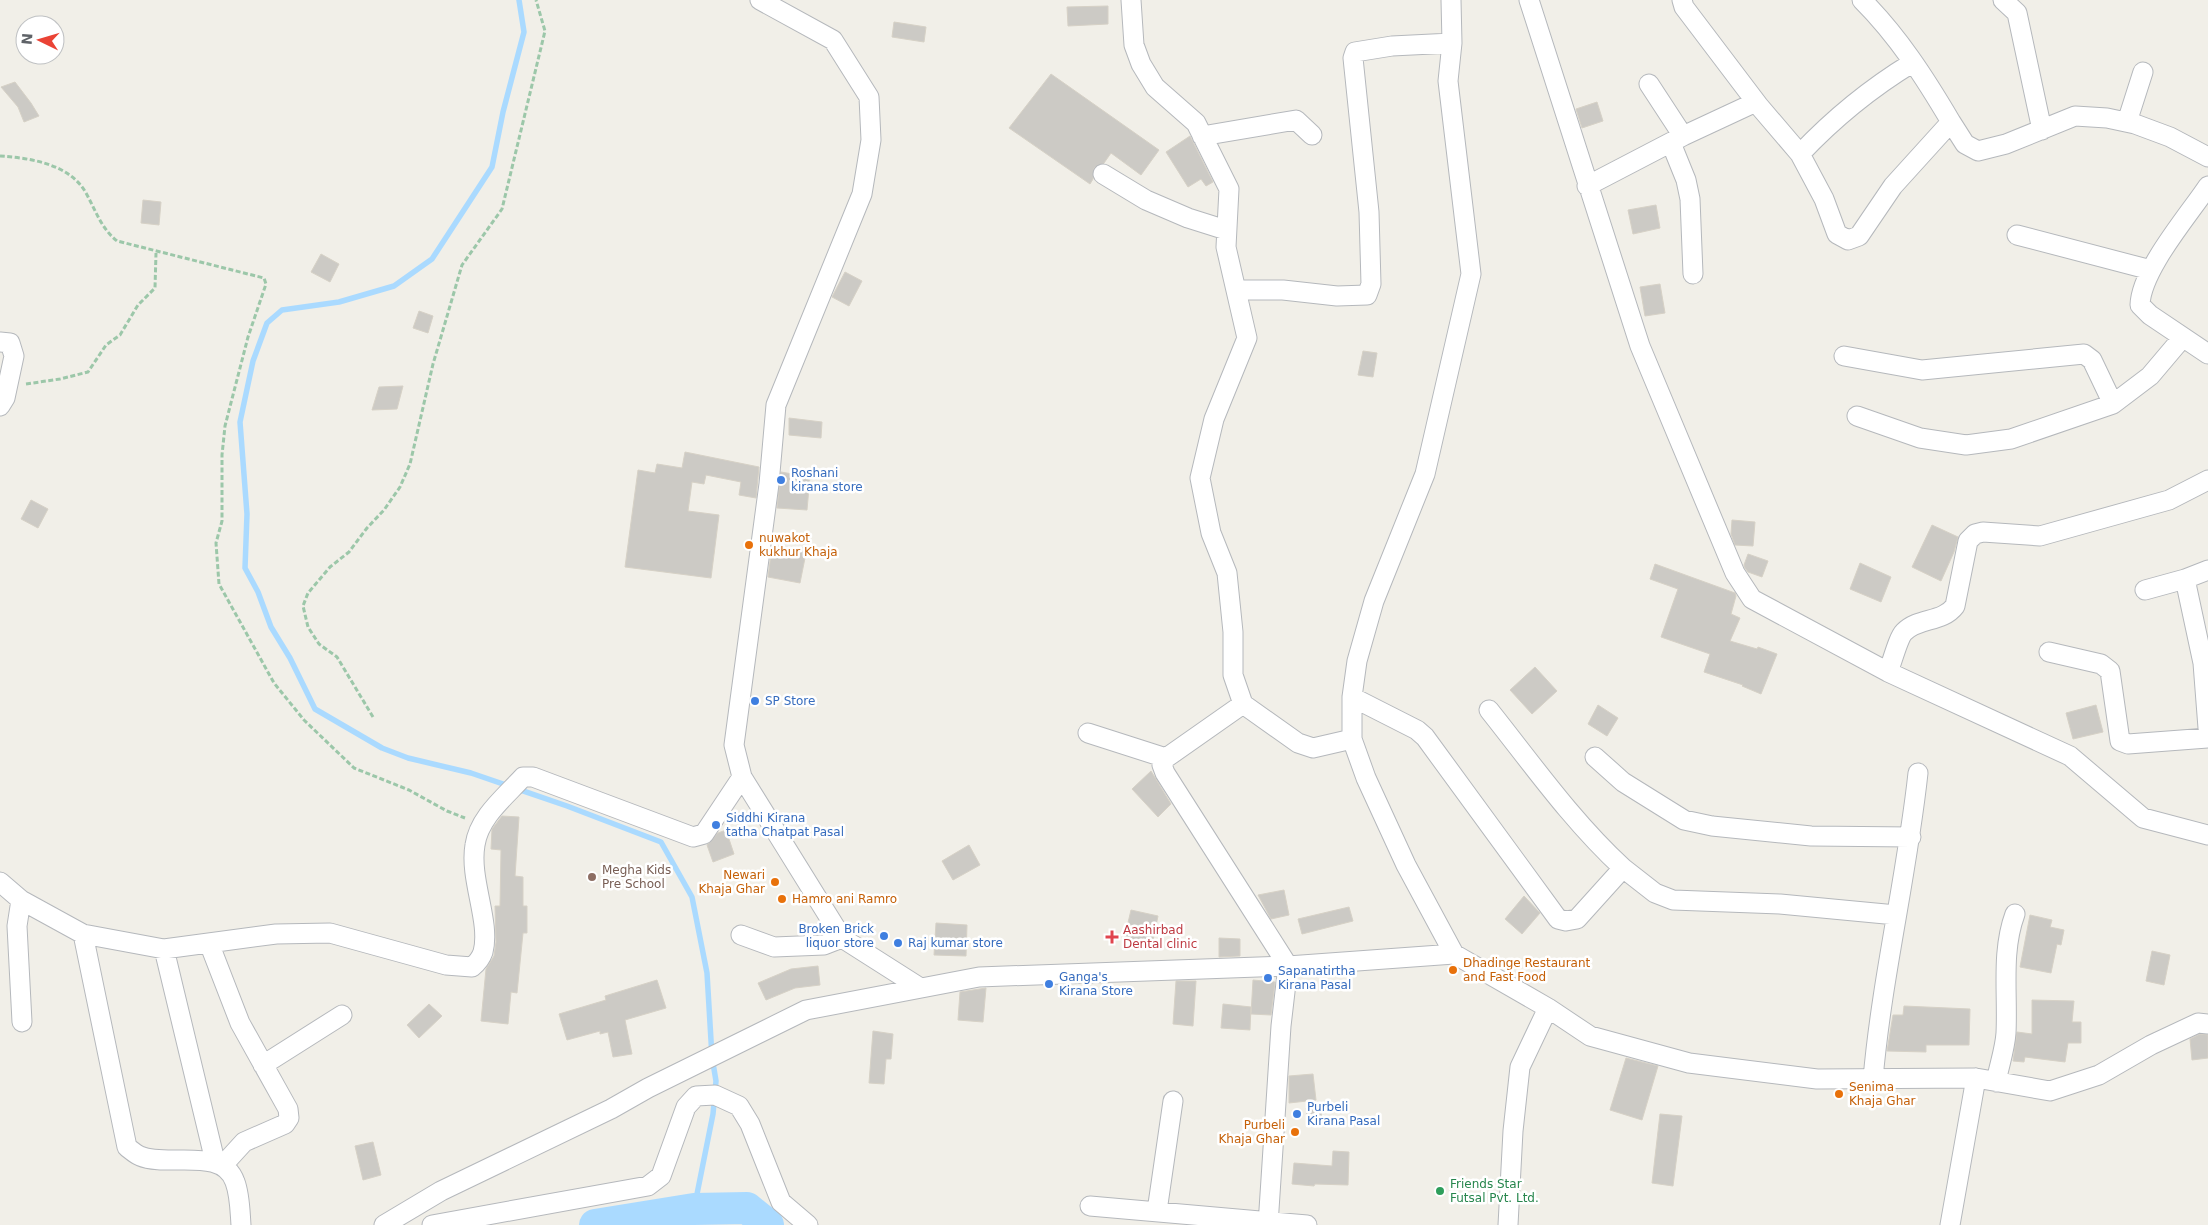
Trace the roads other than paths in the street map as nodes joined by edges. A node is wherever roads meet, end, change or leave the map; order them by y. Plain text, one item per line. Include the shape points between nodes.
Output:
1 (760, 0) edge
2 (1131, 0) edge
3 (1451, 0) edge
4 (1529, 0) edge
5 (1862, 0) edge
6 (2003, 0) edge
7 (1687, 2) edge
8 (1452, 43) junction
9 (1912, 63) junction
10 (2143, 72) dead end
11 (1649, 84) dead end
12 (1756, 102) junction
13 (1951, 122) junction
14 (2127, 122) junction
15 (2042, 130) junction
16 (1312, 135) dead end
17 (1202, 136) junction
18 (1677, 140) junction
19 (1800, 154) junction
20 (2208, 157) edge
21 (1103, 174) dead end
22 (1587, 186) junction
23 (2208, 186) edge
24 (1226, 230) junction
25 (2017, 234) dead end
26 (2151, 270) junction
27 (1693, 274) dead end
28 (1236, 290) junction
29 (2182, 337) junction
30 (0, 342) edge
31 (2208, 354) edge
32 (1844, 356) dead end
33 (3, 402) edge
34 (2113, 404) junction
35 (1857, 416) dead end
36 (2208, 480) edge
37 (2208, 570) edge
38 (2185, 579) junction
39 (2145, 590) dead end
40 (2049, 652) dead end
41 (1888, 672) junction
42 (1352, 697) junction
43 (1243, 704) junction
44 (1489, 710) dead end
45 (2208, 728) edge
46 (1088, 733) dead end
47 (2208, 738) edge
48 (1352, 739) junction
49 (1595, 757) dead end
50 (1166, 758) junction
51 (1918, 773) dead end
52 (742, 777) junction
53 (2208, 835) edge
54 (1911, 838) junction
55 (1623, 868) junction
56 (0, 882) edge
57 (21, 900) junction
58 (1896, 914) junction
59 (2015, 914) dead end
60 (83, 934) junction
61 (742, 935) dead end
62 (842, 938) junction
63 (209, 943) junction
64 (164, 949) junction
65 (1454, 954) junction
66 (1288, 966) junction
67 (919, 987) junction
68 (1548, 1008) junction
69 (342, 1015) dead end
70 (22, 1022) dead end
71 (2208, 1024) edge
72 (264, 1065) junction
73 (1976, 1078) junction
74 (1873, 1079) junction
75 (1996, 1082) junction
76 (1173, 1101) dead end
77 (219, 1163) junction
78 (1090, 1206) dead end
79 (1157, 1211) junction
80 (1268, 1223) edge
81 (242, 1225) edge
82 (384, 1225) edge
83 (432, 1225) edge
84 (808, 1225) edge
85 (1307, 1225) edge
86 (1508, 1225) edge
87 (1950, 1225) edge

1 - 52 street via 833,40 868,97 871,140 862,194 776,405 769,484 734,745
2 - 17 street via 1134,45 1141,64 1156,87 1196,123
3 - 8 street
4 - 22 street
5 - 9 street via 1888,27
6 - 15 street via 2017,12
7 - 12 street
8 - 28 street via 1392,46 1355,52 1353,58 1369,212 1371,284 1367,295
8 - 42 street via 1448,81 1471,274 1425,474 1374,601 1357,661
9 - 13 street via 1923,74
9 - 19 street via 1878,84 1822,130
10 - 14 street
11 - 18 street
12 - 18 street
12 - 19 street
13 - 15 street via 1965,144 1978,151
13 - 19 street via 1893,186 1859,236 1848,240 1837,234 1824,199
14 - 15 street via 2075,116
14 - 20 street via 2170,137
16 - 17 street via 1296,120
17 - 24 street via 1229,189
18 - 22 street
18 - 27 street via 1690,199
21 - 24 street via 1146,200
22 - 41 street via 1640,346 1735,573 1752,598
23 - 26 street
24 - 28 street via 1226,247
25 - 26 street
26 - 29 street via 2141,293 2140,305
28 - 43 street via 1247,338 1214,419 1200,478 1211,533 1227,573 1233,632 1233,676
29 - 31 street
29 - 34 street via 2150,376
30 - 33 street via 10,343 14,356
32 - 34 street via 1922,370 2084,354 2092,360
34 - 35 street via 2011,439 1966,445 1920,438
36 - 41 street via 2169,500 2040,536 1975,534 1968,542 1955,606 1949,614 1920,622 1903,633
37 - 38 street
38 - 39 street
38 - 45 street via 2203,663
40 - 47 street via 2100,664 2110,671 2120,741 2128,744
41 - 53 street via 2070,756 2143,818
42 - 48 street
42 - 55 street via 1425,737 1558,919 1577,918
43 - 48 street via 1298,743 1313,748
43 - 50 street
44 - 55 street via 1576,820
46 - 50 street
48 - 65 street via 1406,865
49 - 54 street via 1623,782 1684,820 1811,836
50 - 66 street via 1162,765 1165,773
51 - 54 street
52 - 62 street
52 - 63 street via 704,834 693,837 533,777 524,777 485,820 475,844 474,867 484,929 483,951 472,967 446,965 330,933 276,934
54 - 58 street
55 - 58 street via 1655,893 1674,900 1780,904
56 - 57 street
57 - 60 street
57 - 70 street via 17,926
58 - 74 street
59 - 75 street via 2010,928 2006,973 2006,1034
60 - 64 street
60 - 77 street via 127,1147 139,1156 160,1161
61 - 62 street via 774,947 824,945
62 - 67 street
63 - 64 street
63 - 72 street via 240,1023
64 - 77 street
65 - 66 street
65 - 68 street
66 - 67 street via 979,977
66 - 80 street
67 - 82 street via 806,1010 611,1109 441,1190
68 - 74 street via 1590,1036 1689,1063 1817,1079
68 - 86 street via 1520,1067
69 - 72 street
71 - 75 street via 2198,1023 2099,1075 2050,1091
72 - 77 street via 288,1109 289,1118 285,1124 244,1142
73 - 74 street
73 - 75 street
73 - 87 street
76 - 79 street
77 - 81 street via 235,1181
78 - 79 street
79 - 80 street
80 - 85 street
83 - 84 street via 648,1186 661,1176 686,1107 696,1096 715,1095 739,1106 750,1124 781,1202

